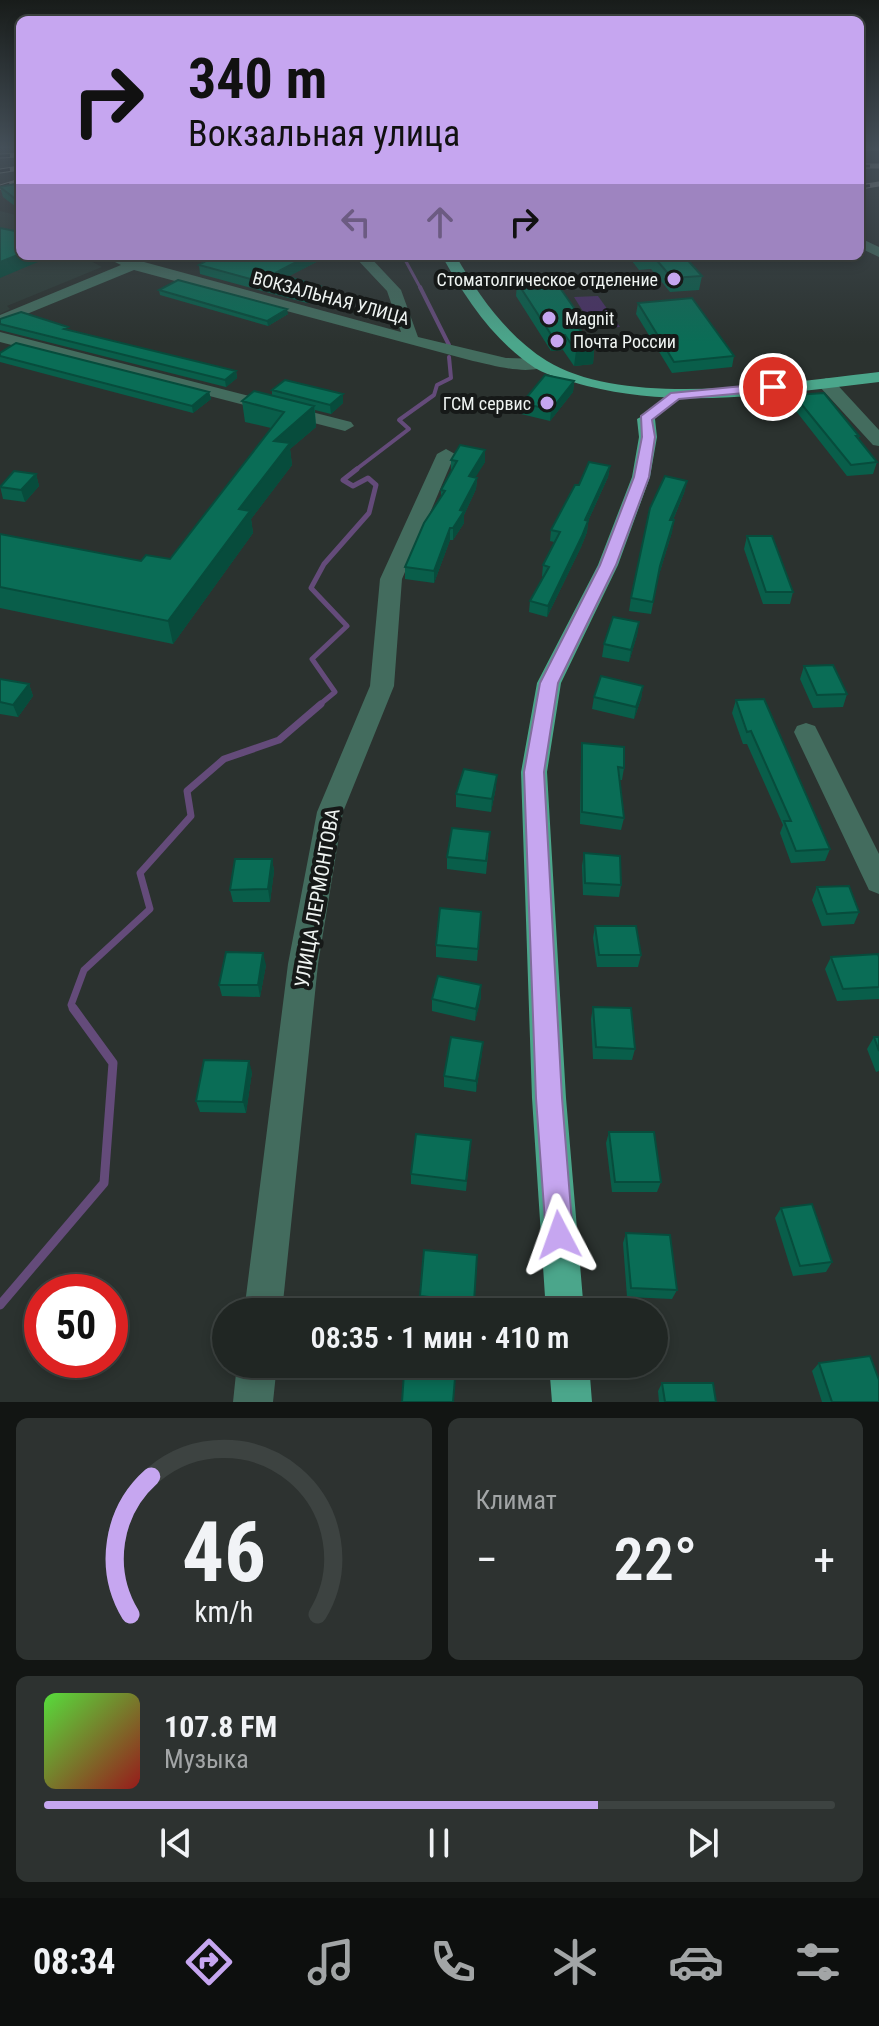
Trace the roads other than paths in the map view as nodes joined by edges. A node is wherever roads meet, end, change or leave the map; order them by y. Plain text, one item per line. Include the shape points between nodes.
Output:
1 (120, 260) edge
2 (365, 260) edge
3 (451, 260) edge
4 (133, 265) junction
5 (0, 320) edge
6 (0, 337) edge
7 (508, 338) junction
8 (412, 341) junction
9 (473, 356) junction
10 (540, 364) junction
11 (879, 377) edge
12 (826, 383) junction
13 (604, 386) junction
14 (675, 396) junction
15 (646, 419) junction
16 (345, 426) dead end
17 (879, 441) edge
18 (446, 454) dead end
19 (806, 732) dead end
20 (879, 882) edge
21 (265, 1298) edge
22 (564, 1298) edge
23 (256, 1378) edge
24 (570, 1378) edge
25 (253, 1402) edge
26 (572, 1402) edge

1 - 4 street, ВОКЗАЛЬНАЯ УЛИЦА
2 - 8 street via 394,290
3 - 7 main road via 464,285
4 - 5 street
4 - 8 street, ВОКЗАЛЬНАЯ УЛИЦА
6 - 16 street
7 - 9 street via 486,354
7 - 10 main road
8 - 9 street, ВОКЗАЛЬНАЯ УЛИЦА
9 - 10 street, ВОКЗАЛЬНАЯ УЛИЦА
10 - 13 main road
11 - 12 main road
12 - 14 main road
12 - 17 street
13 - 14 main road
13 - 15 main road
14 - 15 main road
15 - 22 main road via 641,477 608,565 549,683 534,772
18 - 21 street, УЛИЦА ЛЕРМОНТОВА via 391,579 382,686 330,812 303,964
19 - 20 street
23 - 25 street
24 - 26 main road

